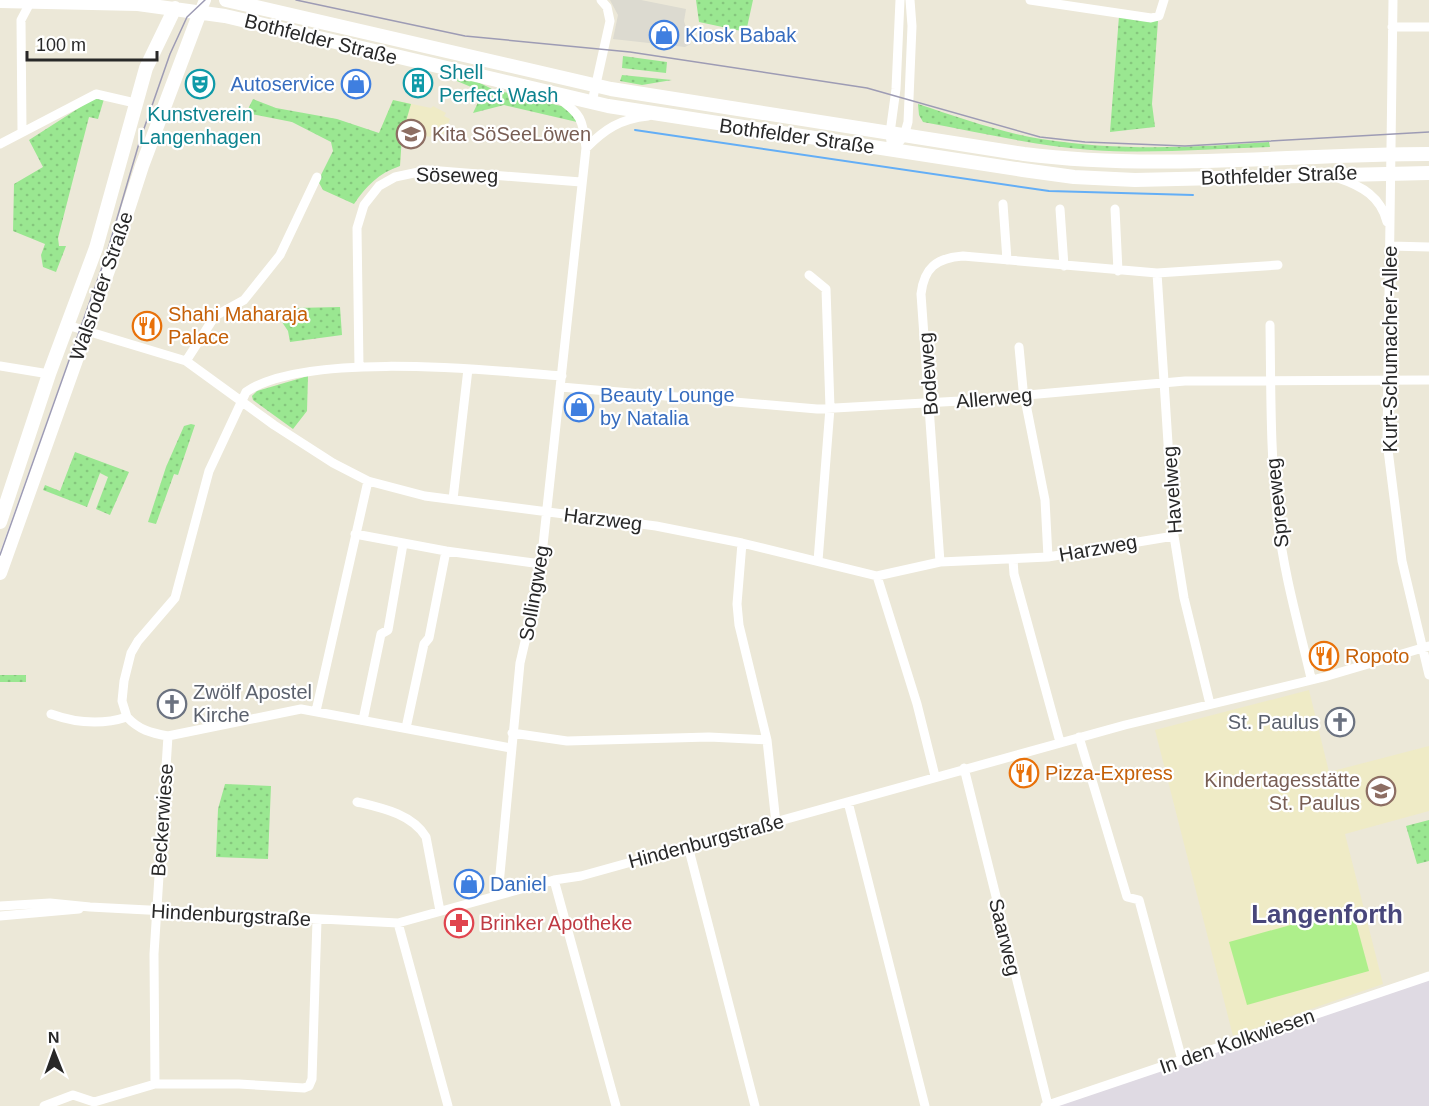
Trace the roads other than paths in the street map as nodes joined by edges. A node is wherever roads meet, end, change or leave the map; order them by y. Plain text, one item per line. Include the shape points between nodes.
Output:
1 (226, 0) edge
2 (601, 0) edge
3 (900, 0) edge
4 (910, 0) edge
5 (1030, 0) edge
6 (1164, 0) edge
7 (1393, 0) edge
8 (0, 1) edge
9 (30, 3) junction
10 (177, 4) edge
11 (203, 6) edge
12 (1392, 27) junction
13 (1429, 27) edge
14 (911, 61) junction
15 (897, 70) junction
16 (596, 86) junction
17 (552, 94) junction
18 (592, 102) junction
19 (135, 103) junction
20 (659, 115) junction
21 (22, 132) junction
22 (890, 133) junction
23 (904, 136) junction
24 (0, 144) edge
25 (586, 148) junction
26 (892, 151) junction
27 (1429, 154) edge
28 (1392, 155) junction
29 (1392, 172) junction
30 (1429, 173) edge
31 (1324, 174) junction
32 (317, 177) dead end
33 (581, 182) junction
34 (1003, 204) dead end
35 (1060, 209) dead end
36 (1115, 209) dead end
37 (1390, 234) junction
38 (1390, 246) junction
39 (1429, 247) edge
40 (1007, 260) junction
41 (1278, 265) dead end
42 (1064, 266) junction
43 (1118, 271) junction
44 (1157, 273) junction
45 (809, 275) dead end
46 (67, 325) junction
47 (1270, 325) dead end
48 (87, 332) junction
49 (1019, 347) dead end
50 (186, 361) junction
51 (0, 366) edge
52 (359, 367) junction
53 (468, 369) junction
54 (49, 374) junction
55 (562, 376) junction
56 (1271, 380) junction
57 (1387, 380) junction
58 (1429, 380) edge
59 (1164, 382) junction
60 (561, 387) junction
61 (1024, 395) junction
62 (241, 400) junction
63 (930, 402) junction
64 (830, 408) junction
65 (368, 481) junction
66 (453, 499) junction
67 (547, 512) junction
68 (0, 522) edge
69 (355, 534) junction
70 (1174, 536) junction
71 (742, 543) junction
72 (403, 544) junction
73 (446, 551) junction
74 (1048, 557) junction
75 (1013, 560) junction
76 (818, 561) junction
77 (940, 562) junction
78 (541, 564) junction
79 (0, 573) edge
80 (877, 576) junction
81 (1426, 647) edge
82 (1429, 675) edge
83 (1311, 678) junction
84 (1210, 704) junction
85 (316, 711) junction
86 (51, 714) dead end
87 (128, 717) junction
88 (363, 720) junction
89 (406, 728) junction
90 (512, 733) junction
91 (168, 736) junction
92 (1079, 737) junction
93 (767, 740) junction
94 (1060, 742) junction
95 (511, 748) junction
96 (964, 768) junction
97 (935, 776) junction
98 (357, 802) dead end
99 (848, 802) junction
100 (776, 823) junction
101 (688, 846) junction
102 (554, 880) junction
103 (498, 895) junction
104 (0, 906) edge
105 (90, 907) junction
106 (156, 910) junction
107 (440, 911) junction
108 (0, 916) edge
109 (317, 920) junction
110 (398, 923) junction
111 (1429, 976) edge
112 (1182, 1060) junction
113 (155, 1084) junction
114 (87, 1103) edge
115 (1047, 1105) edge
116 (44, 1106) edge
117 (448, 1106) edge
118 (616, 1106) edge
119 (754, 1106) edge
120 (925, 1106) edge

1 - 16 main road, Bothfelder Straße
2 - 16 street via 610,13 610,21
3 - 15 street
4 - 14 street
5 - 6 street via 1150,18 1159,16
7 - 12 street, Kurt-Schumacher-Allee
8 - 9 main road, Bothfelder Straße
9 - 10 main road, Bothfelder Straße
9 - 21 street via 21,20
10 - 11 main road, Bothfelder Straße
10 - 19 main road, Walsroder Straße via 157,41
11 - 17 main road, Bothfelder Straße
11 - 48 main road, Walsroder Straße via 142,166
12 - 13 street
12 - 28 street, Kurt-Schumacher-Allee
14 - 15 street
14 - 23 street
15 - 22 street
16 - 18 street
16 - 22 main road, Bothfelder Straße
17 - 18 main road, Bothfelder Straße
17 - 25 street, Sollingweg via 577,111 584,125
18 - 20 main road, Bothfelder Straße
19 - 21 street via 96,94
19 - 46 main road, Walsroder Straße via 96,248
20 - 25 street via 618,122 603,130
20 - 26 main road, Bothfelder Straße
21 - 24 street
22 - 23 main road, Bothfelder Straße
22 - 26 street
23 - 26 street
23 - 28 main road, Bothfelder Straße via 1105,162
25 - 33 street, Sollingweg
26 - 31 main road, Bothfelder Straße via 1104,179
27 - 28 main road, Bothfelder Straße
28 - 29 street, Kurt-Schumacher-Allee
29 - 30 main road, Bothfelder Straße
29 - 31 main road, Bothfelder Straße
29 - 37 street, Kurt-Schumacher-Allee
31 - 37 street, Kurt-Schumacher-Allee via 1364,189 1378,200
32 - 50 street via 280,255 244,300 215,316
33 - 52 street, Söseweg via 428,170 394,177 379,186 364,205 357,228
33 - 55 street, Sollingweg
34 - 40 street
35 - 42 street
36 - 43 street
37 - 38 street, Kurt-Schumacher-Allee
38 - 39 street
38 - 57 street, Kurt-Schumacher-Allee
40 - 42 street, Bodeweg
40 - 63 street, Bodeweg via 950,257 928,268 921,294
41 - 44 street, Bodeweg
42 - 43 street, Bodeweg
43 - 44 street, Bodeweg
44 - 59 street, Havelweg
45 - 64 street via 826,289
46 - 48 street, Harzweg
46 - 54 main road, Walsroder Straße
47 - 56 street, Spreeweg
48 - 50 street, Harzweg
48 - 79 main road, Walsroder Straße
49 - 61 street
50 - 62 street, Harzweg
51 - 54 street
52 - 53 street
52 - 62 street via 304,372 255,386
53 - 55 street
53 - 66 street
54 - 68 main road, Walsroder Straße
55 - 60 street, Sollingweg
56 - 57 street, Allerweg
56 - 59 street, Allerweg
56 - 83 street, Spreeweg via 1278,521 1288,585
57 - 58 street, Allerweg
57 - 81 street, Kurt-Schumacher-Allee via 1387,442 1402,561
59 - 61 street, Allerweg
59 - 70 street, Havelweg
60 - 64 street, Allerweg via 800,409
60 - 67 street, Sollingweg
61 - 63 street, Allerweg
61 - 74 street via 1045,500
62 - 65 street, Harzweg via 311,450
62 - 87 street via 209,471 175,598 131,653 122,701
63 - 64 street, Allerweg
63 - 77 street, Bodeweg
64 - 76 street
65 - 66 street, Harzweg
65 - 69 street
66 - 67 street, Harzweg
67 - 71 street, Harzweg via 656,526
67 - 78 street, Sollingweg
69 - 72 street
69 - 85 street
70 - 74 street, Harzweg
70 - 84 street, Havelweg via 1186,608
71 - 76 street, Harzweg
71 - 93 street via 739,625
72 - 73 street
72 - 88 street via 388,630 381,634
73 - 78 street
73 - 89 street
74 - 75 street, Harzweg
75 - 77 street, Harzweg
75 - 94 street
76 - 80 street, Harzweg
77 - 80 street, Harzweg
78 - 90 street, Sollingweg via 520,663
80 - 97 street
81 - 82 street, Kurt-Schumacher-Allee
81 - 83 street, Hindenburgstraße
83 - 84 street, Hindenburgstraße
84 - 92 street, Hindenburgstraße
85 - 88 street
85 - 91 street via 286,710
86 - 87 street via 93,723
87 - 91 street via 147,732
88 - 89 street
89 - 95 street
90 - 93 street via 567,741 709,737
90 - 95 street, Sollingweg
91 - 106 street, Beckerwiese
92 - 94 street, Hindenburgstraße
92 - 112 street via 1127,897 1139,900
93 - 100 street
94 - 96 street, Hindenburgstraße
95 - 103 street, Sollingweg
96 - 97 street, Hindenburgstraße
96 - 115 street, Saarweg
97 - 99 street, Hindenburgstraße
98 - 107 street via 397,814 422,831
99 - 100 street, Hindenburgstraße
99 - 120 street
100 - 101 street, Hindenburgstraße
101 - 102 street, Hindenburgstraße
101 - 119 street
102 - 103 street, Hindenburgstraße
102 - 118 street
103 - 107 street, Hindenburgstraße
104 - 105 street, Hindenburgstraße via 50,903
105 - 106 street, Hindenburgstraße
105 - 108 street, Hindenburgstraße
106 - 109 street, Hindenburgstraße
106 - 113 street, Beckerwiese
107 - 110 street, Hindenburgstraße
109 - 110 street, Hindenburgstraße
109 - 113 street via 309,1086
110 - 117 street
111 - 112 street, In den Kolkwiesen
112 - 115 street, In den Kolkwiesen
113 - 114 street
114 - 116 street via 73,1095

